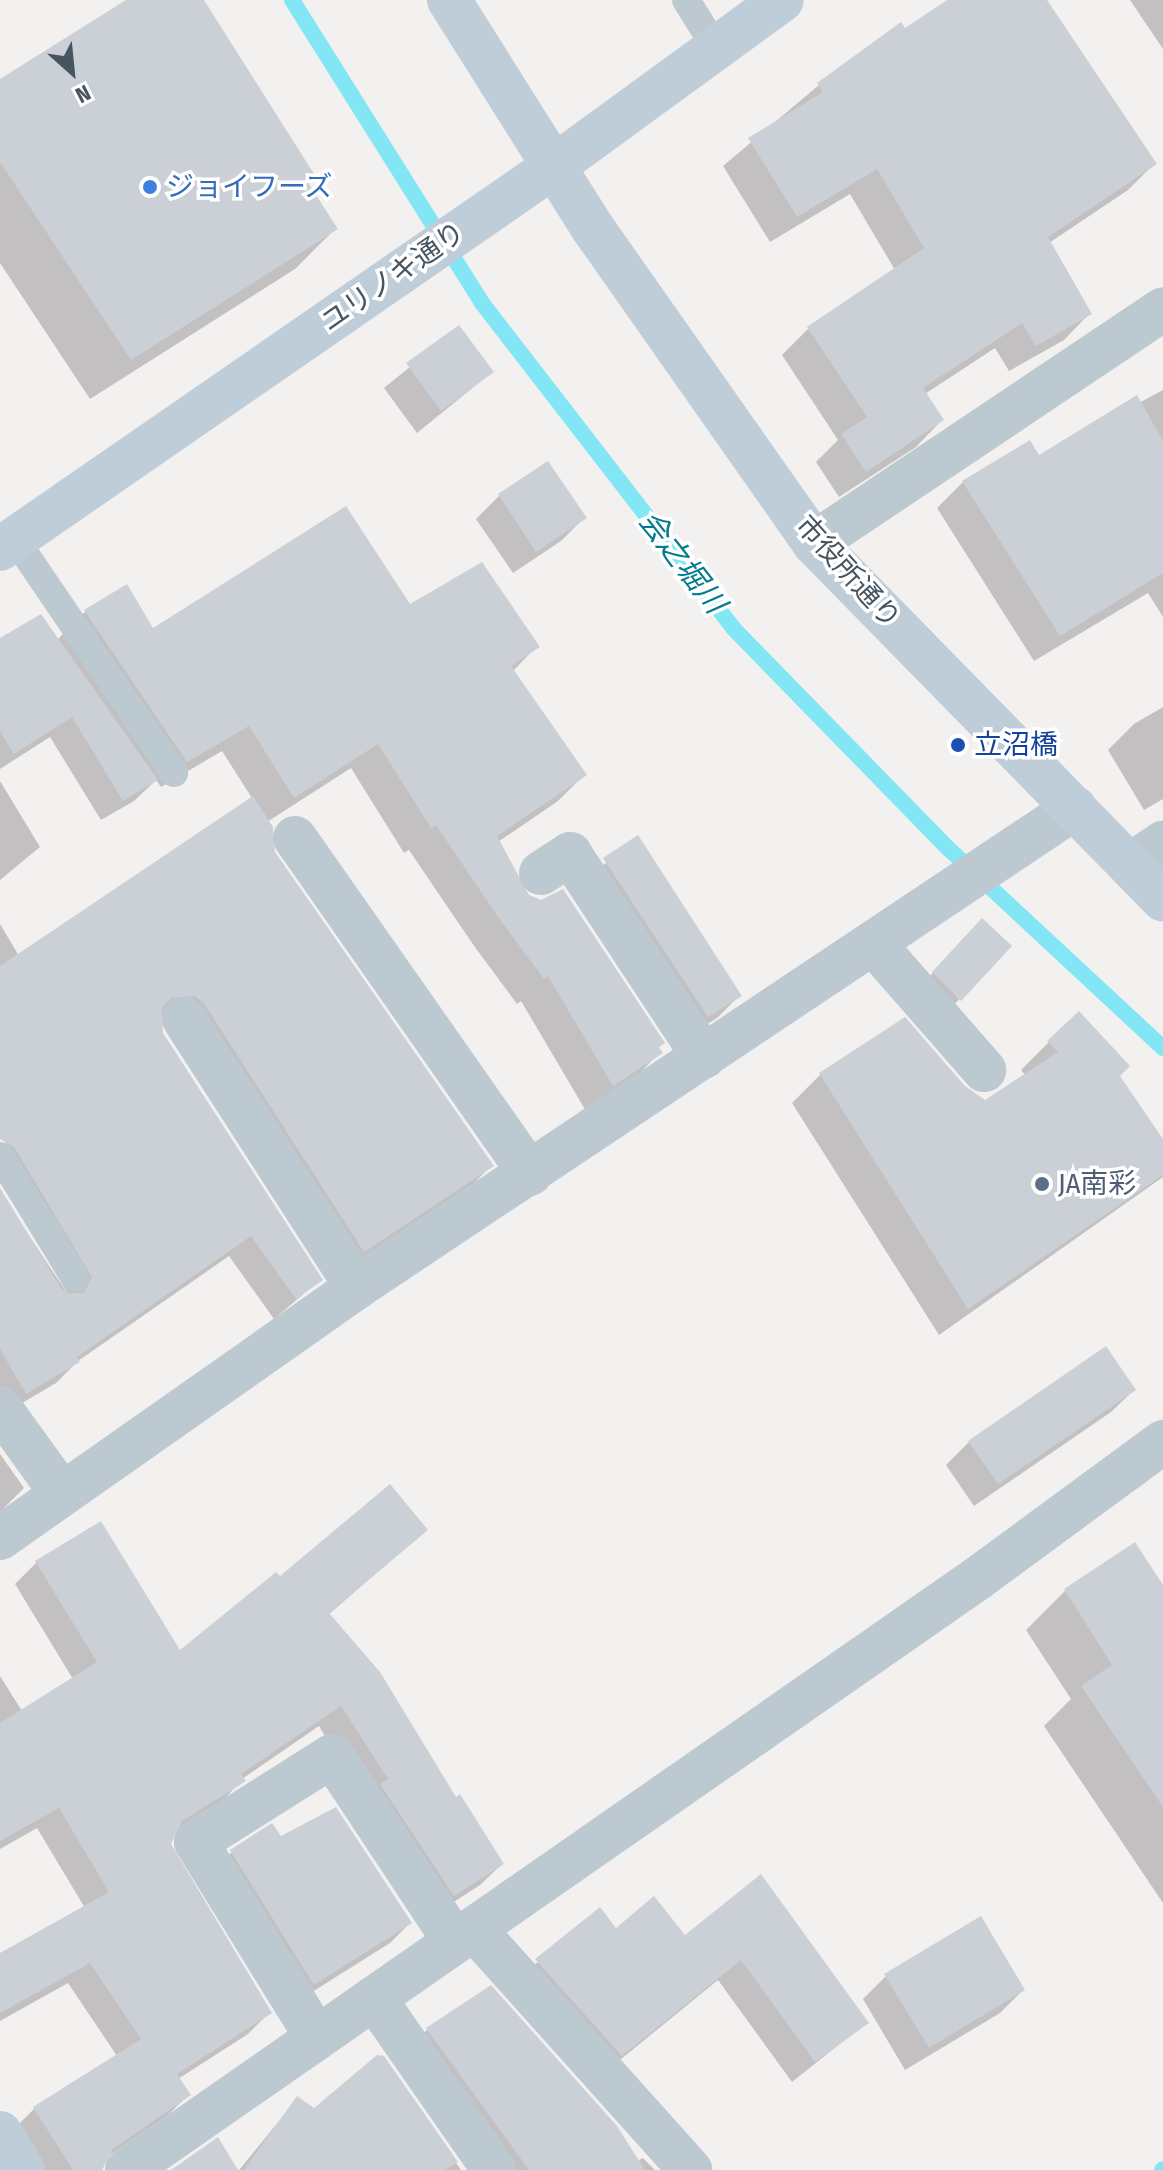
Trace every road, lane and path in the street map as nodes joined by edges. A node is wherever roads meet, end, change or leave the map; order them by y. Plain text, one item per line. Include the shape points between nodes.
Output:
1 (449, 0) edge
2 (686, 0) edge
3 (782, 0) edge
4 (716, 48) junction
5 (553, 167) junction
6 (1163, 309) edge
7 (814, 543) junction
8 (7, 544) edge
9 (174, 773) dead end
10 (1059, 819) junction
11 (295, 838) dead end
12 (1146, 854) edge
13 (541, 873) dead end
14 (1163, 899) edge
15 (873, 943) junction
16 (184, 1019) dead end
17 (704, 1057) junction
18 (984, 1070) dead end
19 (0, 1156) edge
20 (530, 1174) junction
21 (75, 1278) dead end
22 (357, 1287) junction
23 (0, 1408) edge
24 (1163, 1442) edge
25 (62, 1494) junction
26 (0, 1538) edge
27 (465, 1935) junction
28 (374, 1998) junction
29 (317, 2038) junction
30 (0, 2133) edge
31 (23, 2170) edge
32 (127, 2170) edge
33 (494, 2170) edge
34 (690, 2170) edge

1 - 5 street, 市役所通り
2 - 4 lane
3 - 4 street, ユリノキ通り
4 - 5 street, ユリノキ通り
5 - 7 street, 市役所通り
5 - 8 street, ユリノキ通り
6 - 7 street
7 - 10 street, 市役所通り
8 - 9 lane
10 - 12 street, 市役所通り
10 - 15 street
11 - 20 street
12 - 14 street, 市役所通り
13 - 17 street via 570,854
15 - 17 street
15 - 18 street
16 - 22 street
17 - 20 street
19 - 21 lane
20 - 22 street
22 - 25 street
23 - 25 street
24 - 27 street via 1069,1494
25 - 26 street
27 - 28 street
27 - 29 street via 332,1756 196,1842
27 - 34 street
28 - 29 street
28 - 33 street
29 - 32 street
30 - 31 street

